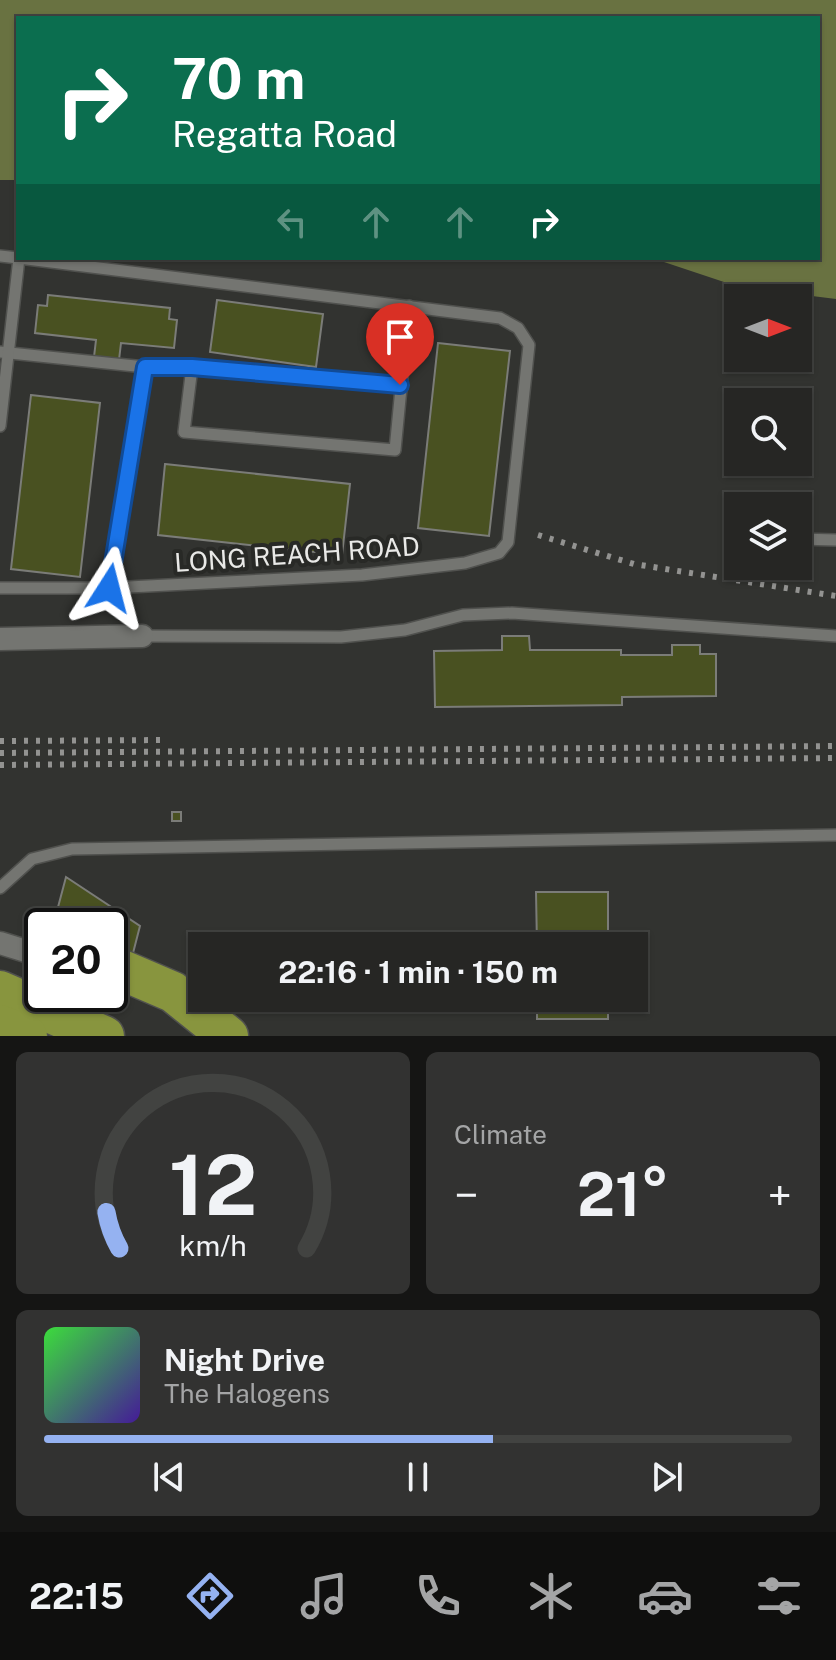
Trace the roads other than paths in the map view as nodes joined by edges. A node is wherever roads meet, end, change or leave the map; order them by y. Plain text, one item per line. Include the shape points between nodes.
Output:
1 (18, 260) edge
2 (34, 260) edge
3 (409, 306) junction
4 (4, 352) edge
5 (145, 367) junction
6 (192, 367) junction
7 (400, 385) junction
8 (0, 426) edge
9 (812, 539) edge
10 (836, 540) edge
11 (0, 588) edge
12 (109, 588) junction
13 (142, 636) joint
14 (836, 636) edge
15 (0, 639) edge
16 (836, 835) edge
17 (0, 888) edge
18 (0, 943) edge
19 (24, 950) edge
20 (128, 973) edge
21 (0, 991) edge
22 (0, 1025) edge
23 (27, 1036) edge
24 (104, 1036) edge
25 (228, 1036) edge

1 - 4 lane
2 - 3 lane
3 - 7 lane
3 - 12 lane, LONG REACH ROAD via 500,318 518,328 529,345 508,542 499,553 465,563 362,575
4 - 5 lane
4 - 8 lane
5 - 6 lane
5 - 12 lane
6 - 7 lane
6 - 7 lane via 184,432 214,435 395,450
9 - 10 lane
11 - 12 lane, LONG REACH ROAD
13 - 14 lane via 341,637 405,630 463,615 512,613
13 - 15 street
16 - 17 lane via 72,849 32,859
18 - 19 street
20 - 25 highway via 173,992
21 - 24 highway
22 - 23 highway

